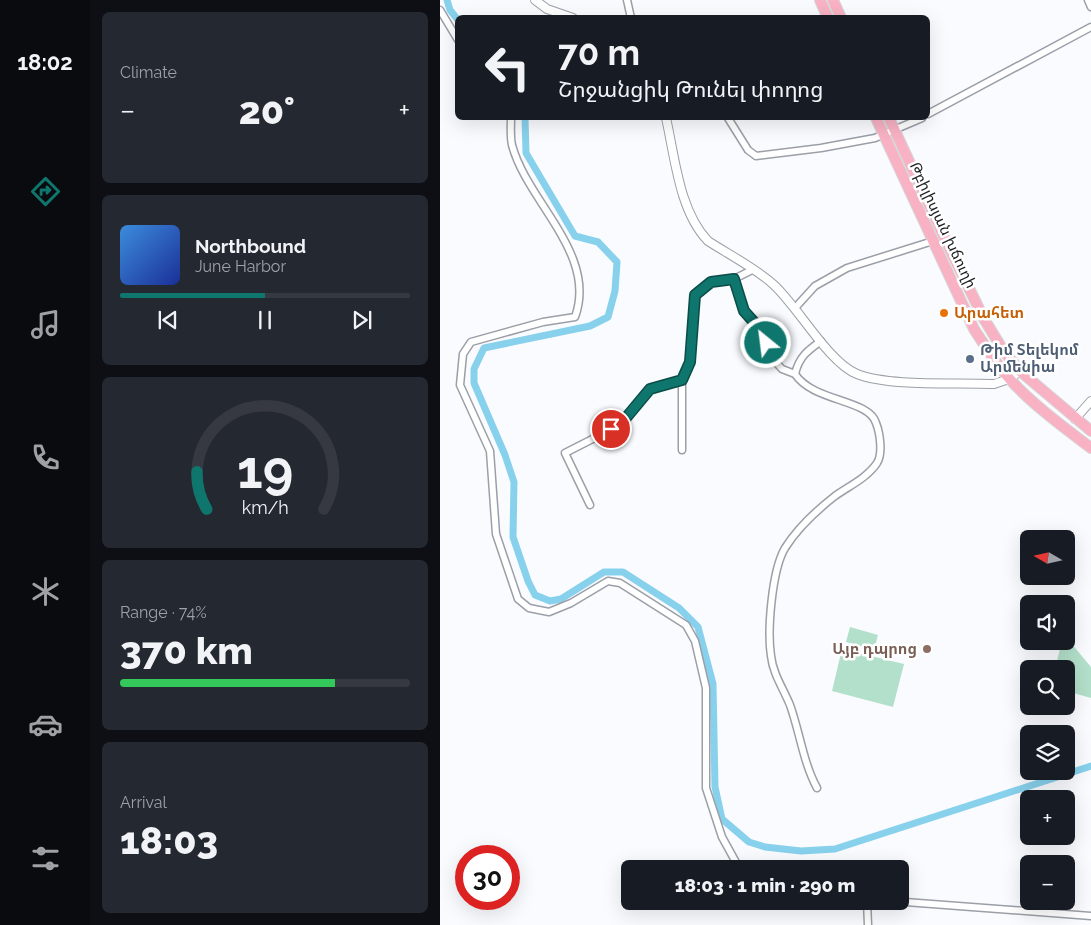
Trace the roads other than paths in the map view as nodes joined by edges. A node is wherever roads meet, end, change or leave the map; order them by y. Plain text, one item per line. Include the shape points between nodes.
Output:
1 (535, 0) edge
2 (628, 0) edge
3 (820, 0) edge
4 (833, 0) edge
5 (1088, 0) edge
6 (1091, 7) edge
7 (440, 10) edge
8 (564, 15) edge
9 (630, 15) edge
10 (827, 15) edge
11 (840, 15) edge
12 (1091, 27) edge
13 (455, 35) edge
14 (930, 113) edge
15 (511, 120) edge
16 (666, 120) edge
17 (729, 120) edge
18 (877, 120) edge
19 (889, 120) edge
20 (918, 120) edge
21 (895, 131) junction
22 (885, 136) junction
23 (934, 241) junction
24 (752, 270) junction
25 (734, 279) junction
26 (795, 308) junction
27 (821, 341) junction
28 (1020, 372) junction
29 (796, 374) junction
30 (1009, 379) junction
31 (682, 380) junction
32 (1091, 401) edge
33 (1075, 419) junction
34 (1091, 431) edge
35 (1091, 448) edge
36 (682, 450) dead end
37 (590, 505) dead end
38 (817, 788) dead end
39 (735, 860) edge
40 (909, 902) edge
41 (867, 910) edge
42 (1091, 916) edge
43 (868, 925) edge

1 - 8 street
2 - 9 street
3 - 10 main road
4 - 11 main road
5 - 6 street
7 - 13 street
12 - 14 street
15 - 39 street via 512,143 519,163 579,273 580,302 575,317 543,322 471,342 463,354 460,385 490,451 496,534 501,552 518,599 529,608 549,612 608,581 620,583 686,625 695,641 706,688 706,788 722,837
16 - 24 street via 691,220 708,241
17 - 22 street via 748,150 756,156
18 - 22 main road, Թբիլիսյան խճուղի
19 - 21 main road, Թբիլիսյան խճուղի
20 - 21 street
21 - 22 street
21 - 28 main road, Թբիլիսյան խճուղի via 984,319
22 - 23 main road, Թբիլիսյան խճուղի
23 - 26 street via 847,268 815,286
23 - 30 main road, Թբիլիսյան խճուղի via 974,329
24 - 25 street
24 - 26 street via 774,285
25 - 29 street via 744,311 761,330 771,357 782,370
25 - 31 street via 711,282 695,295 690,362
26 - 27 street
27 - 29 street via 804,353
27 - 30 street via 846,367 870,378 990,384
28 - 30 street
28 - 33 main road, Թբիլիսյան խճուղի
29 - 38 street via 802,385 866,409 876,421 880,444 878,462 808,520 784,549 772,595 771,656
30 - 35 main road, Թբիլիսյան խճուղի
31 - 36 street
31 - 37 street via 650,389 620,425 566,453
32 - 33 street
33 - 34 main road, Թբիլիսյան խճուղի
40 - 42 street
41 - 43 street

